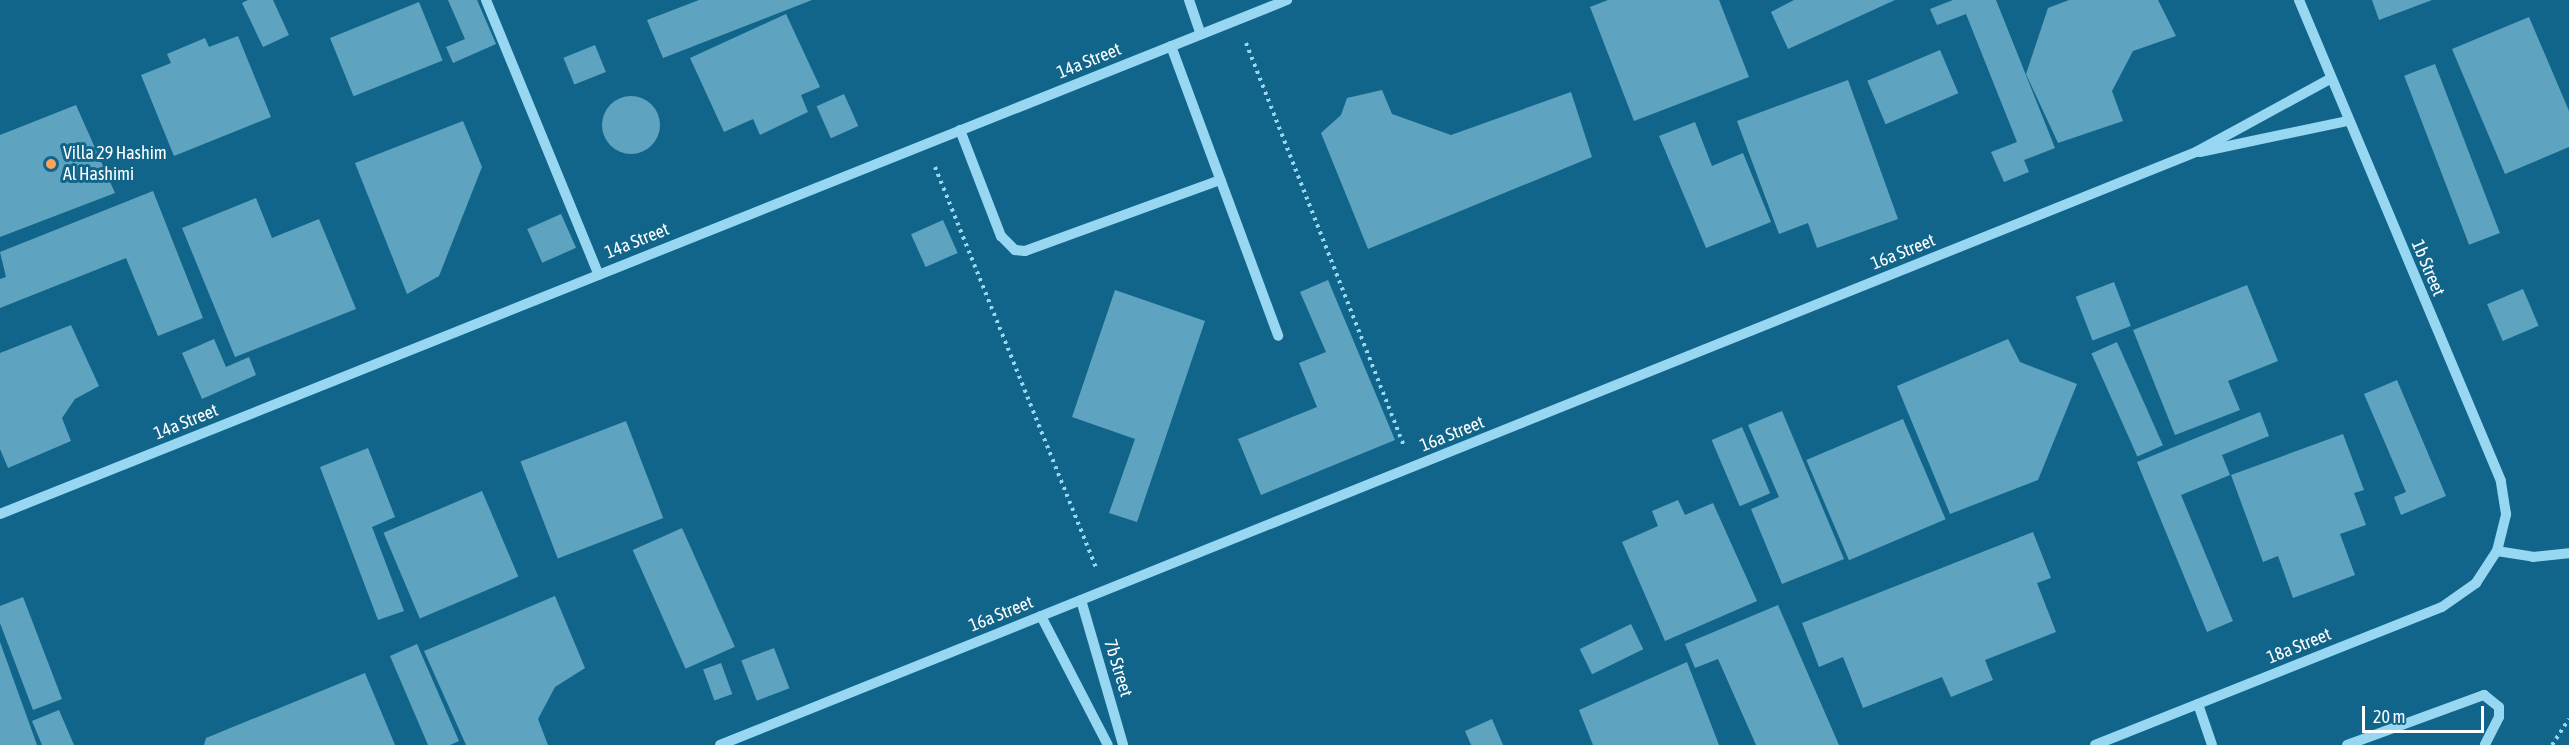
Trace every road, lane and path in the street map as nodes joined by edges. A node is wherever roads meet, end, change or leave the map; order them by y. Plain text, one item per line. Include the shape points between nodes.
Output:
1 (486, 0) edge
2 (1189, 0) edge
3 (1287, 0) edge
4 (2299, 0) edge
5 (1237, 20) junction
6 (1201, 34) junction
7 (1171, 46) junction
8 (2330, 80) junction
9 (2347, 121) junction
10 (960, 130) junction
11 (926, 144) junction
12 (2196, 152) junction
13 (1220, 180) junction
14 (599, 274) junction
15 (1278, 336) dead end
16 (1412, 468) junction
17 (0, 514) edge
18 (2497, 551) junction
19 (2569, 553) edge
20 (1106, 590) junction
21 (1081, 600) junction
22 (1041, 616) junction
23 (2198, 704) junction
24 (2569, 719) edge
25 (720, 745) edge
26 (1108, 745) edge
27 (1123, 745) edge
28 (2095, 745) edge
29 (2212, 745) edge
30 (2347, 745) edge
31 (2485, 745) edge
32 (2552, 745) edge

1 - 14 street
2 - 6 street
3 - 5 street, 14a Street
4 - 8 street, 1b Street
5 - 6 street, 14a Street
5 - 16 path
6 - 7 street, 14a Street
7 - 10 street, 14a Street
7 - 13 street
8 - 9 street, 1b Street
8 - 12 street, 16a Street
9 - 12 street, 16a Street
9 - 18 street, 1b Street via 2501,482 2506,514
10 - 11 street, 14a Street
10 - 13 street via 1001,236 1015,250 1024,251
11 - 14 street, 14a Street
11 - 20 path
12 - 16 street, 16a Street
13 - 15 street
14 - 17 street, 14a Street
16 - 20 street, 16a Street
18 - 19 street via 2533,557
18 - 23 street, 18a Street via 2476,583 2442,607
20 - 21 street, 16a Street
21 - 22 street, 16a Street
21 - 27 street, 7b Street
22 - 25 street, 16a Street
22 - 26 street
23 - 28 street, 18a Street
23 - 29 street
24 - 32 path
30 - 31 street via 2484,695 2499,706

